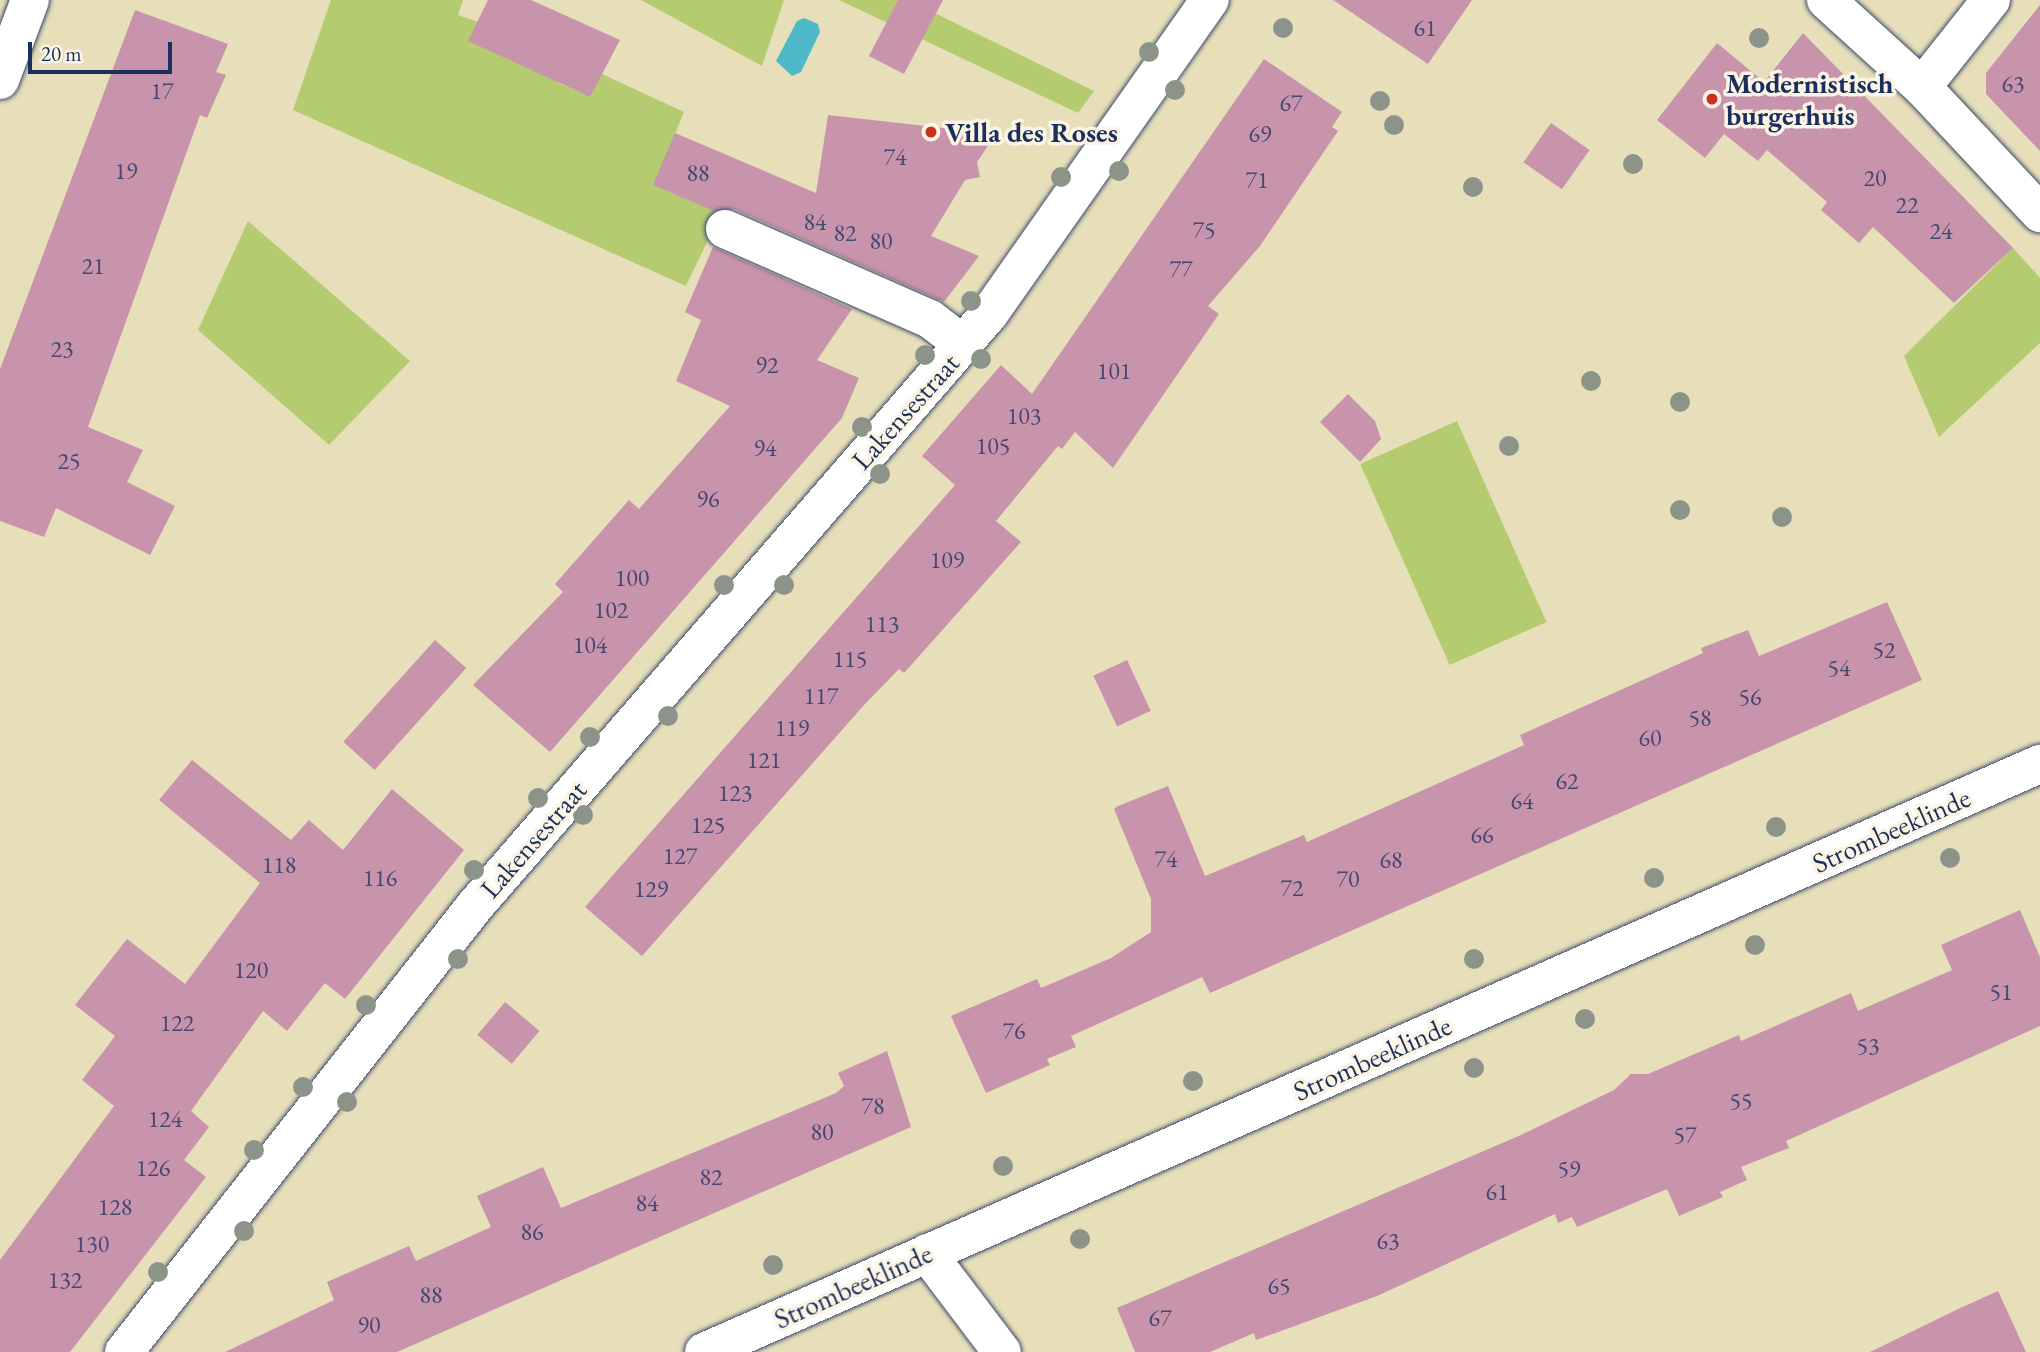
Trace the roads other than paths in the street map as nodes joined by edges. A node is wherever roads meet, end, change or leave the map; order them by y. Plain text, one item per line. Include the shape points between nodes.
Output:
1 (30, 0) edge
2 (1210, 0) edge
3 (1826, 0) edge
4 (1991, 0) edge
5 (0, 80) edge
6 (1922, 87) junction
7 (2040, 213) edge
8 (725, 229) dead end
9 (964, 345) junction
10 (2040, 764) edge
11 (927, 1253) junction
12 (124, 1352) edge
13 (704, 1352) edge
14 (1002, 1352) edge

1 - 5 street
2 - 9 street, Lakensestraat
3 - 6 street
4 - 6 street
6 - 7 street
8 - 9 street, Lakensestraat via 930,318
9 - 12 street, Lakensestraat via 474,907
10 - 11 street, Strombeeklinde
11 - 13 street, Strombeeklinde
11 - 14 street

